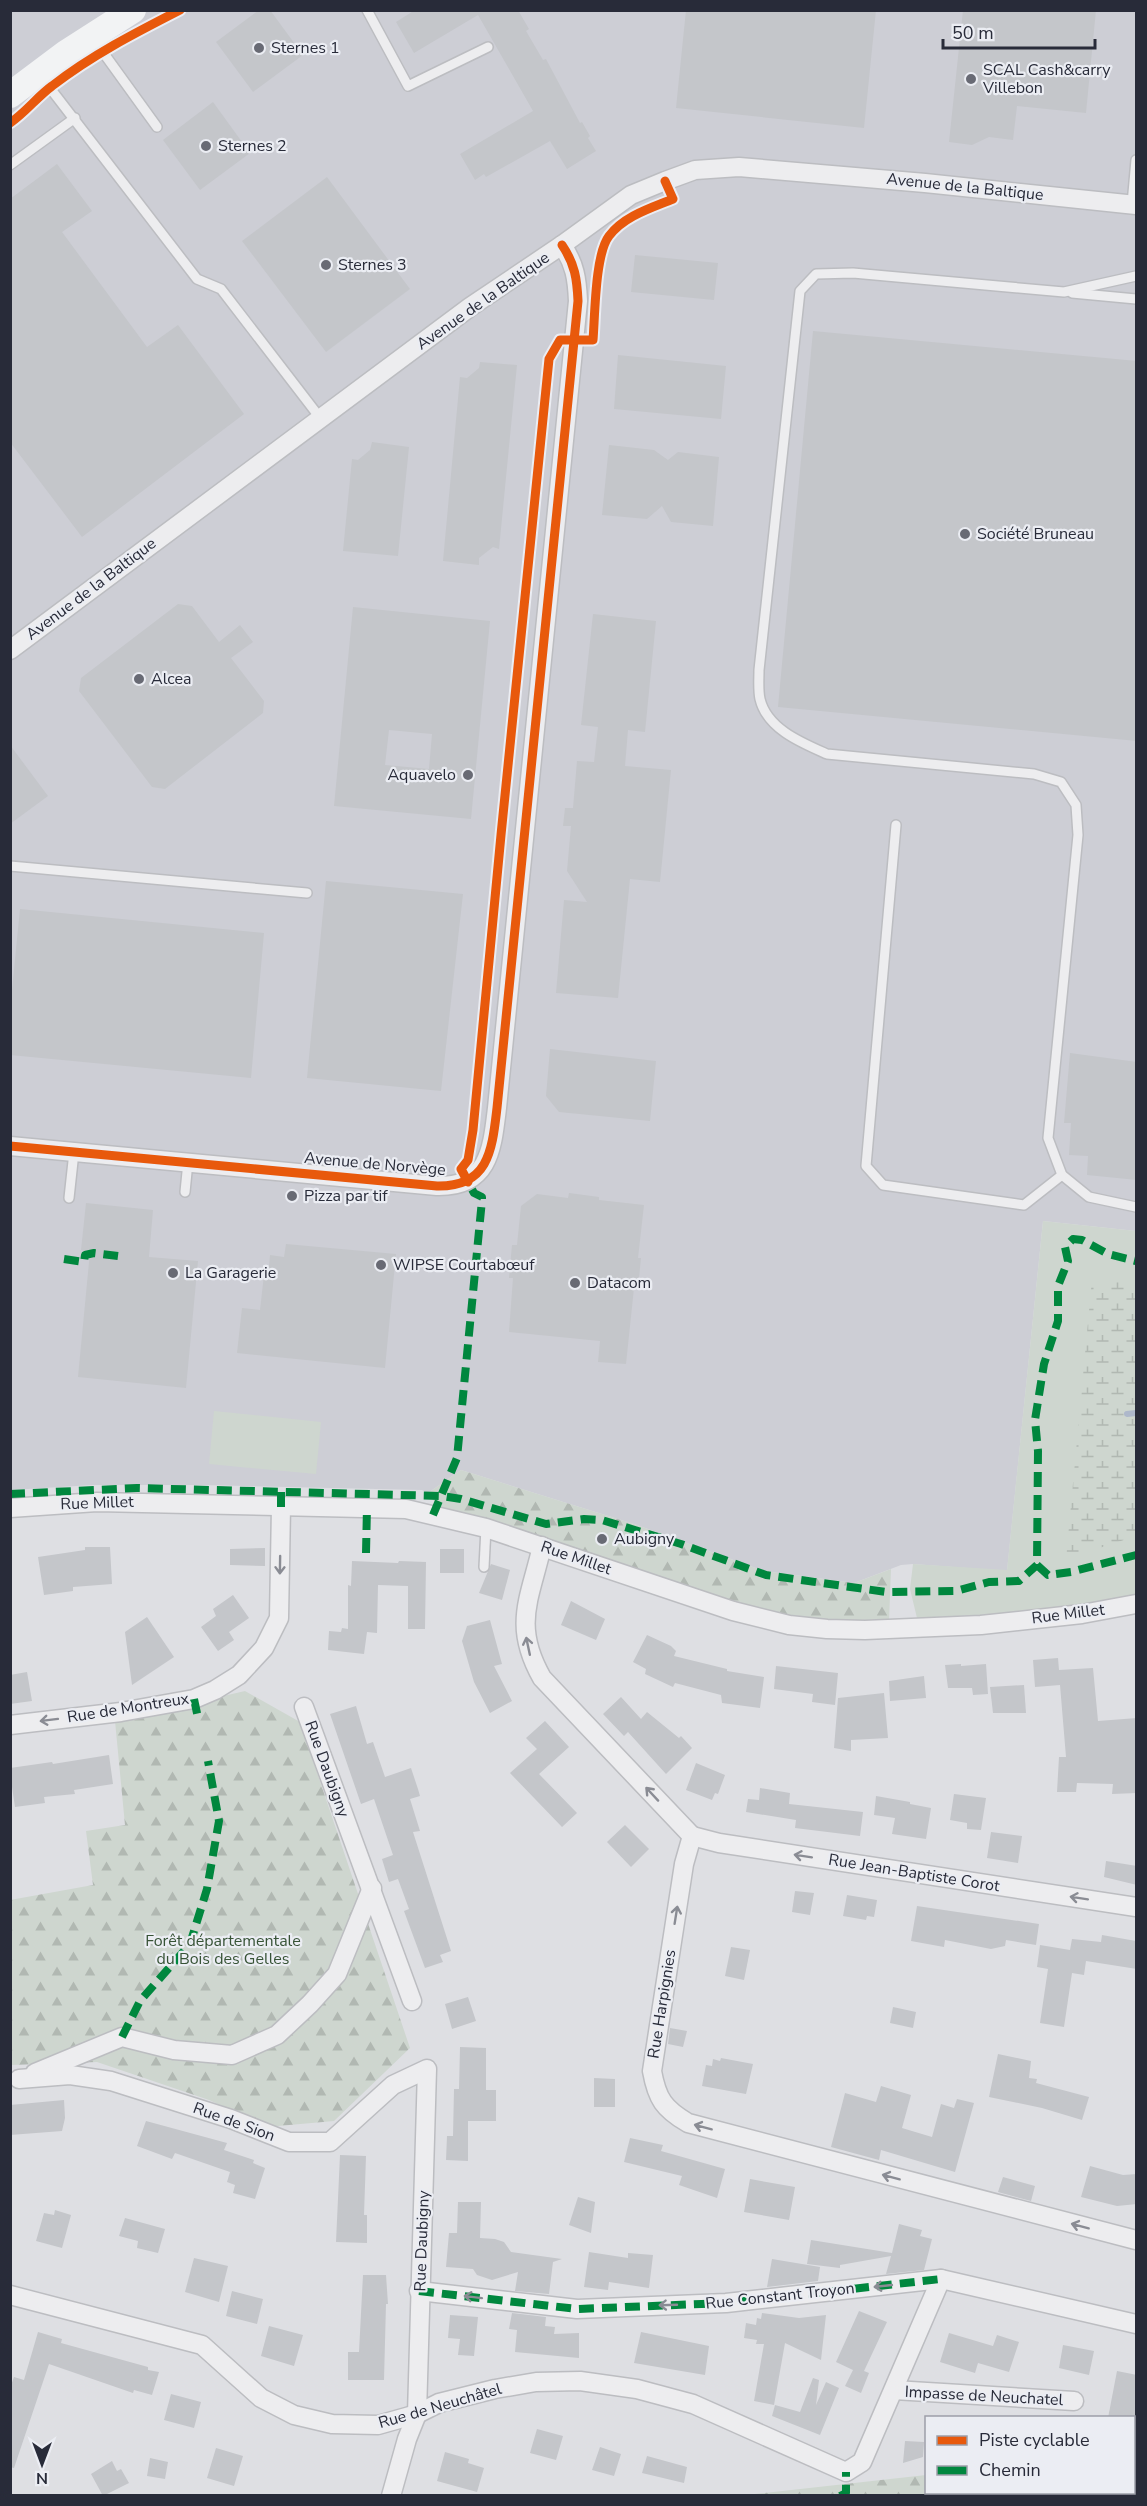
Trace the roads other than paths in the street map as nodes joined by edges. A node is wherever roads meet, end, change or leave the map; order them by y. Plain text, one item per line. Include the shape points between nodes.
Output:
1 (133, 10) edge
2 (367, 10) edge
3 (91, 37) junction
4 (488, 47) dead end
5 (39, 73) junction
6 (10, 95) edge
7 (75, 118) junction
8 (158, 128) dead end
9 (1137, 160) edge
10 (10, 165) edge
11 (1134, 205) edge
12 (562, 246) junction
13 (1137, 276) edge
14 (1064, 292) junction
15 (1137, 299) edge
16 (321, 419) junction
17 (10, 650) edge
18 (896, 825) dead end
19 (10, 866) edge
20 (307, 893) dead end
21 (10, 1146) edge
22 (74, 1152) junction
23 (188, 1162) junction
24 (1062, 1175) junction
25 (185, 1192) dead end
26 (69, 1198) dead end
27 (1137, 1207) edge
28 (281, 1507) junction
29 (10, 1508) edge
30 (486, 1528) junction
31 (542, 1546) junction
32 (484, 1567) dead end
33 (1137, 1604) edge
34 (304, 1707) dead end
35 (10, 1725) edge
36 (692, 1836) junction
37 (372, 1888) junction
38 (1137, 1907) edge
39 (412, 2001) dead end
40 (427, 2069) joint
41 (15, 2079) edge
42 (1137, 2240) edge
43 (941, 2280) junction
44 (419, 2291) junction
45 (11, 2296) edge
46 (1137, 2324) edge
47 (894, 2390) junction
48 (1074, 2401) dead end
49 (417, 2414) junction
50 (391, 2496) edge

1 - 3 street
2 - 4 lane via 408,86
3 - 5 street
3 - 8 lane
5 - 6 street
5 - 7 lane
7 - 10 lane
7 - 16 lane via 197,279 221,289
9 - 11 lane
11 - 12 street, Avenue de la Baltique via 721,167 695,170 631,195
12 - 16 street, Avenue de la Baltique via 470,307
12 - 23 street, Avenue de Norvège via 577,272 578,301 490,1155 468,1182 450,1186
13 - 14 lane
14 - 15 lane
14 - 24 lane via 853,273 816,274 800,291 759,670 760,699 774,724 796,740 827,754 1034,774 1061,782 1077,805 1078,834 1048,1138
16 - 17 street, Avenue de la Baltique
18 - 24 lane via 866,1166 883,1185 1023,1205
19 - 20 lane
21 - 22 street, Avenue de Norvège
22 - 23 street, Avenue de Norvège
22 - 26 lane
23 - 25 lane
24 - 27 lane via 1089,1197
28 - 29 street, Rue Millet via 97,1502
28 - 30 street, Rue Millet via 406,1509
28 -> 35 street, Rue de Montreux via 279,1618 264,1648 239,1675 194,1699
30 - 31 street, Rue Millet
30 - 32 lane
31 - 33 street, Rue Millet via 734,1611 827,1629 981,1624
36 -> 31 street via 542,1678 531,1658 526,1641 526,1604
34 - 37 street, Rue Daubigny
38 -> 36 street, Rue Jean-Baptiste Corot via 719,1844
42 -> 36 street, Rue Harpignies via 688,2124 674,2115 658,2097 652,2071 684,1864
37 - 39 street, Rue Daubigny
37 - 41 street via 337,1974 277,2035 232,2055 174,2050 122,2037
40 - 41 street, Rue de Sion via 393,2085 330,2142 289,2142 111,2081 70,2075
40 - 44 street, Rue Daubigny
43 -> 44 street, Rue Constant Troyon via 726,2303 577,2309
43 - 46 street, Rue Constant Troyon
43 - 47 street, Rue de Neuchâtel
44 - 49 street, Rue Daubigny
45 - 49 street, Rue de Neuchâtel via 202,2345 261,2398 294,2415 332,2424 378,2425
47 - 48 street, Impasse de Neuchatel
47 - 49 street, Rue de Neuchâtel via 862,2462 846,2472 693,2404 637,2389 580,2381 536,2382 495,2389 439,2403
49 - 50 street

